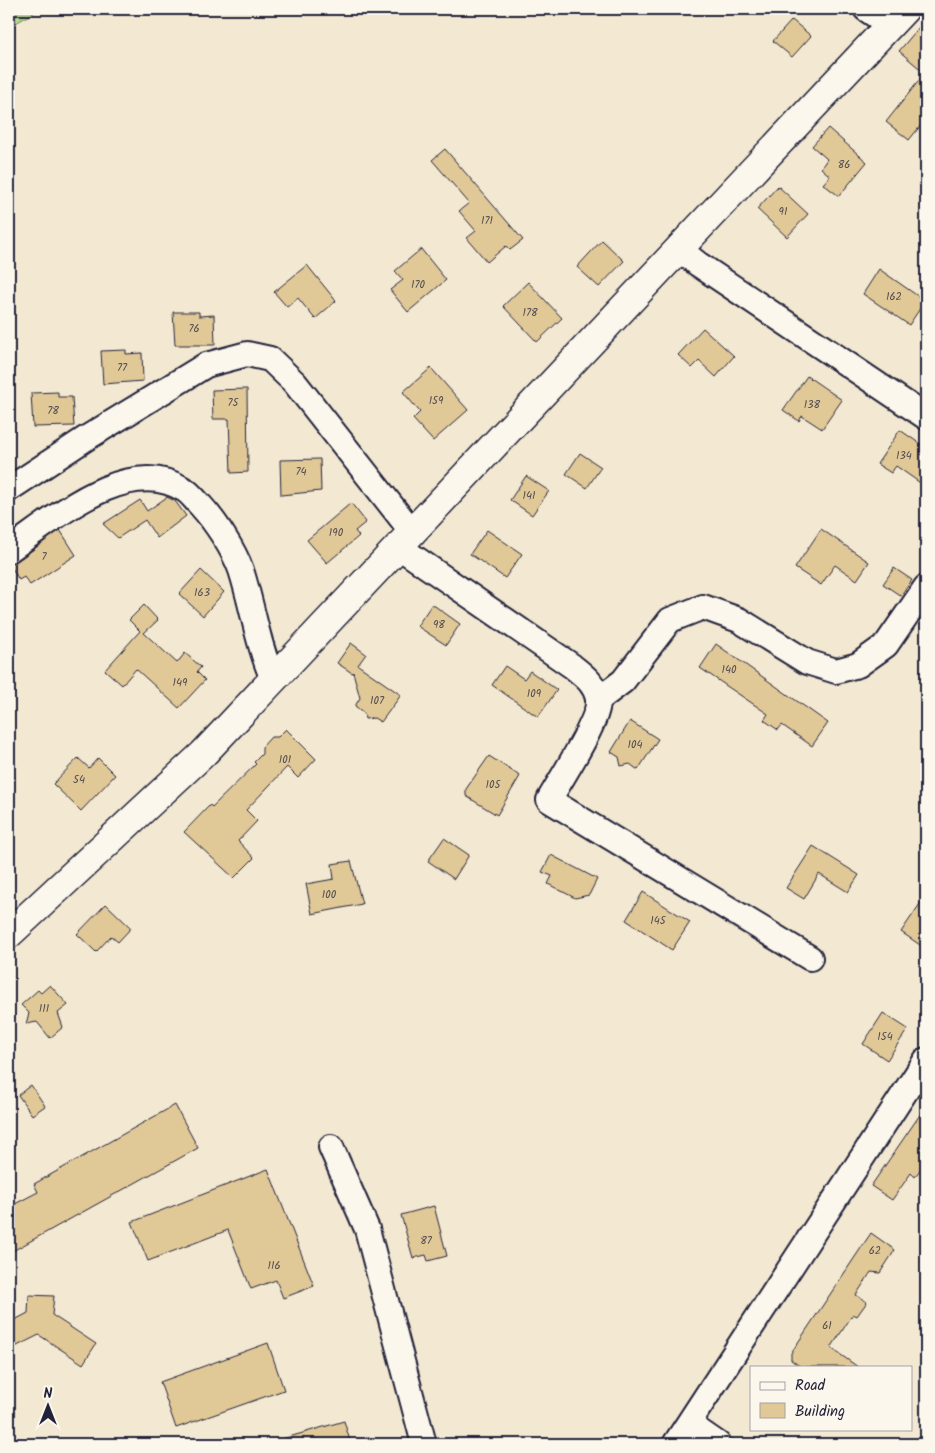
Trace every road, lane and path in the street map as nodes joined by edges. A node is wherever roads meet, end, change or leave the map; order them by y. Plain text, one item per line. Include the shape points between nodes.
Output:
1 (866, 9) edge
2 (897, 17) edge
3 (679, 248) junction
4 (926, 417) edge
5 (9, 490) edge
6 (406, 540) junction
7 (9, 550) edge
8 (926, 587) edge
9 (273, 680) junction
10 (598, 700) junction
11 (9, 934) edge
12 (810, 958) dead end
13 (926, 1060) edge
14 (331, 1147) dead end
15 (689, 1424) junction
16 (424, 1444) edge
17 (675, 1444) edge
18 (718, 1444) edge

1 - 2 street
2 - 3 street
3 - 4 street
3 - 6 street
5 - 6 street via 206,365 247,354 270,359 295,383
6 - 9 street
6 - 10 street via 572,666 591,682
7 - 9 street via 92,493 137,479 165,480 186,490 212,517 240,569 262,654
8 - 10 street via 886,645 858,664 836,671 807,662 739,620 703,607 670,620 623,681
9 - 11 street via 203,754
10 - 12 street via 594,720 548,800
13 - 15 street
14 - 16 street via 367,1229
15 - 17 street
15 - 18 street

